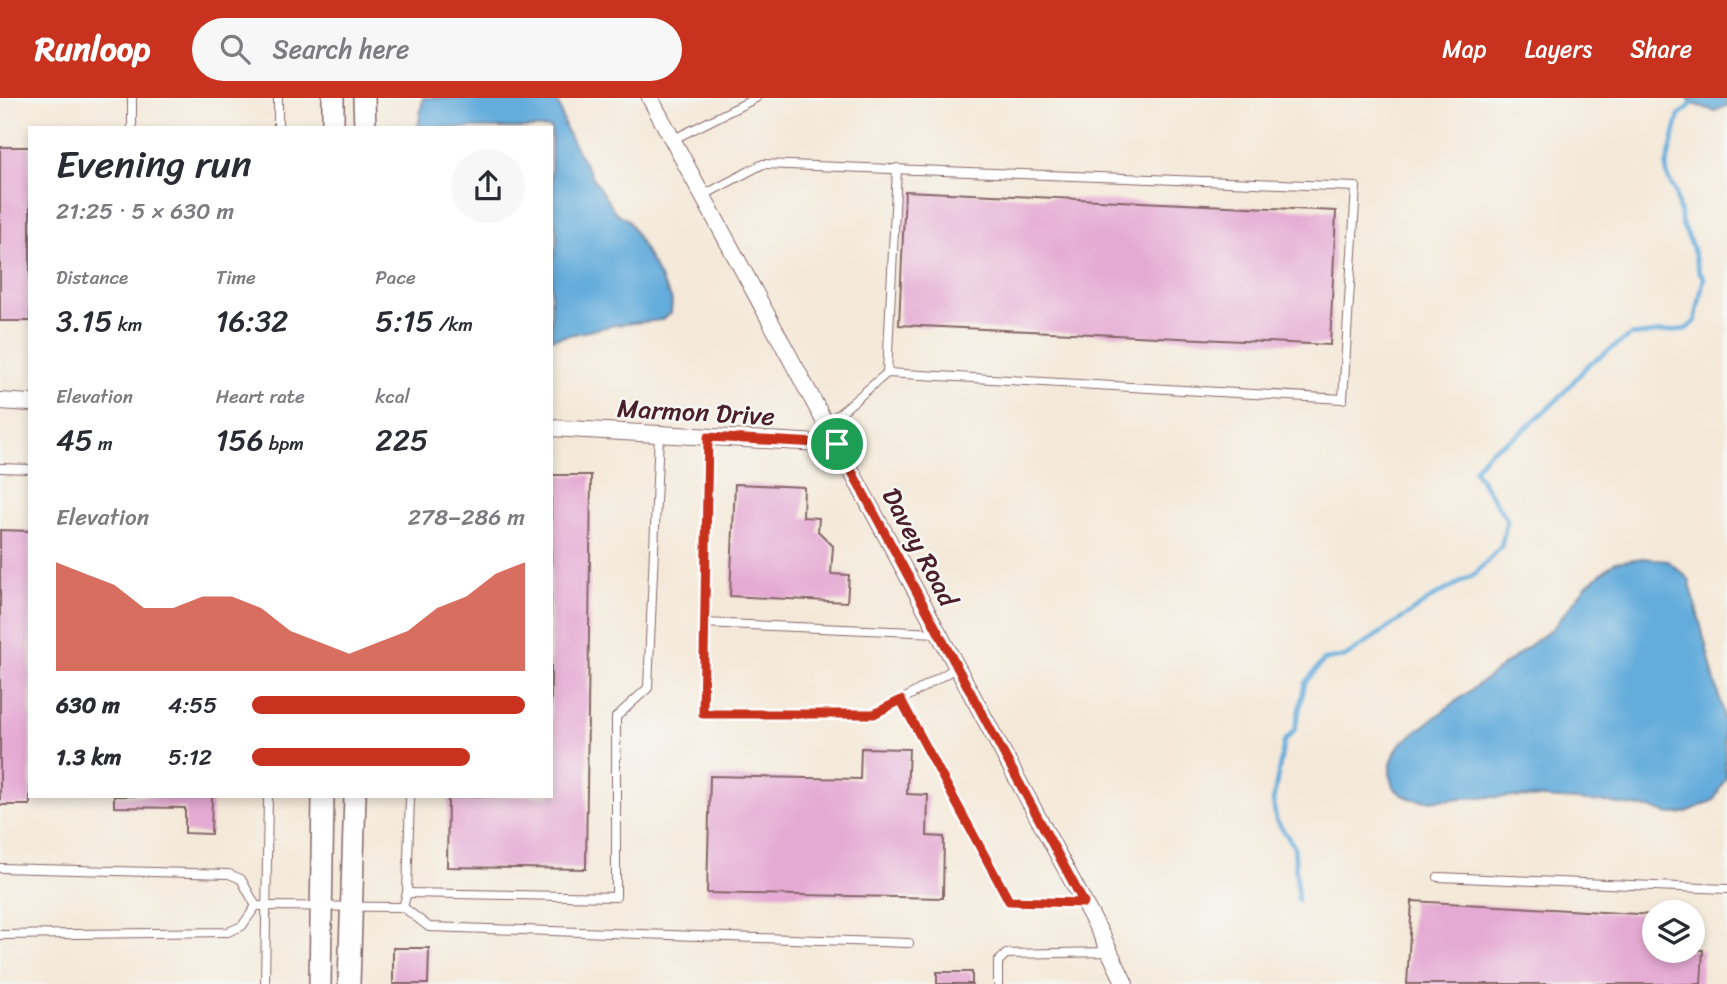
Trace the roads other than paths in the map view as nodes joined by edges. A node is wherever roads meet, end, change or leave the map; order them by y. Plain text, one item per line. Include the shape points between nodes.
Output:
1 (132, 98) edge
2 (278, 98) edge
3 (333, 98) edge
4 (364, 98) edge
5 (650, 98) edge
6 (756, 98) edge
7 (132, 126) edge
8 (278, 126) edge
9 (333, 126) edge
10 (365, 126) edge
11 (672, 140) junction
12 (897, 168) junction
13 (702, 195) junction
14 (887, 373) junction
15 (0, 401) edge
16 (28, 403) edge
17 (827, 424) junction
18 (553, 428) edge
19 (659, 434) junction
20 (708, 437) junction
21 (837, 444) junction
22 (0, 468) edge
23 (28, 468) edge
24 (704, 623) junction
25 (938, 633) junction
26 (957, 667) junction
27 (901, 700) junction
28 (268, 798) edge
29 (323, 798) edge
30 (355, 798) edge
31 (410, 798) edge
32 (0, 868) edge
33 (1438, 877) dead end
34 (1727, 889) edge
35 (407, 893) junction
36 (1084, 903) junction
37 (321, 904) junction
38 (350, 905) junction
39 (256, 906) junction
40 (267, 906) junction
41 (403, 907) junction
42 (0, 935) edge
43 (909, 943) dead end
44 (1110, 952) junction
45 (265, 984) edge
46 (320, 984) edge
47 (349, 984) edge
48 (998, 984) edge
49 (1125, 984) edge

1 - 7 lane
2 - 8 lane
3 - 9 street
4 - 10 street
5 - 11 street, Davey Road
6 - 11 lane
11 - 13 street, Davey Road
12 - 13 lane via 763,164
12 - 14 lane
12 - 14 lane via 1356,187 1343,399
13 - 17 street, Davey Road
14 - 17 lane
15 - 16 street
17 - 21 street, Davey Road
18 - 19 street, Marmon Drive
19 - 20 street, Marmon Drive
19 - 35 lane via 648,688 616,717 616,897
20 - 21 street, Marmon Drive
20 - 24 lane
21 - 25 street, Davey Road
22 - 23 lane
24 - 25 lane
24 - 27 lane via 703,714 874,714
25 - 26 street, Davey Road
26 - 27 lane
26 - 36 street, Davey Road
27 - 36 lane via 1009,901
28 - 40 lane
29 - 37 street
30 - 38 street
31 - 35 lane
32 - 39 lane via 229,874 241,879
33 - 34 lane
35 - 41 lane
36 - 44 street, Davey Road
37 - 38 lane
37 - 40 lane
37 - 46 street
38 - 41 lane
38 - 47 street
39 - 40 lane
39 - 42 lane via 242,926 228,932
40 - 45 lane
41 - 43 lane via 429,927
44 - 48 lane via 1006,954 998,962
44 - 49 street, Davey Road

